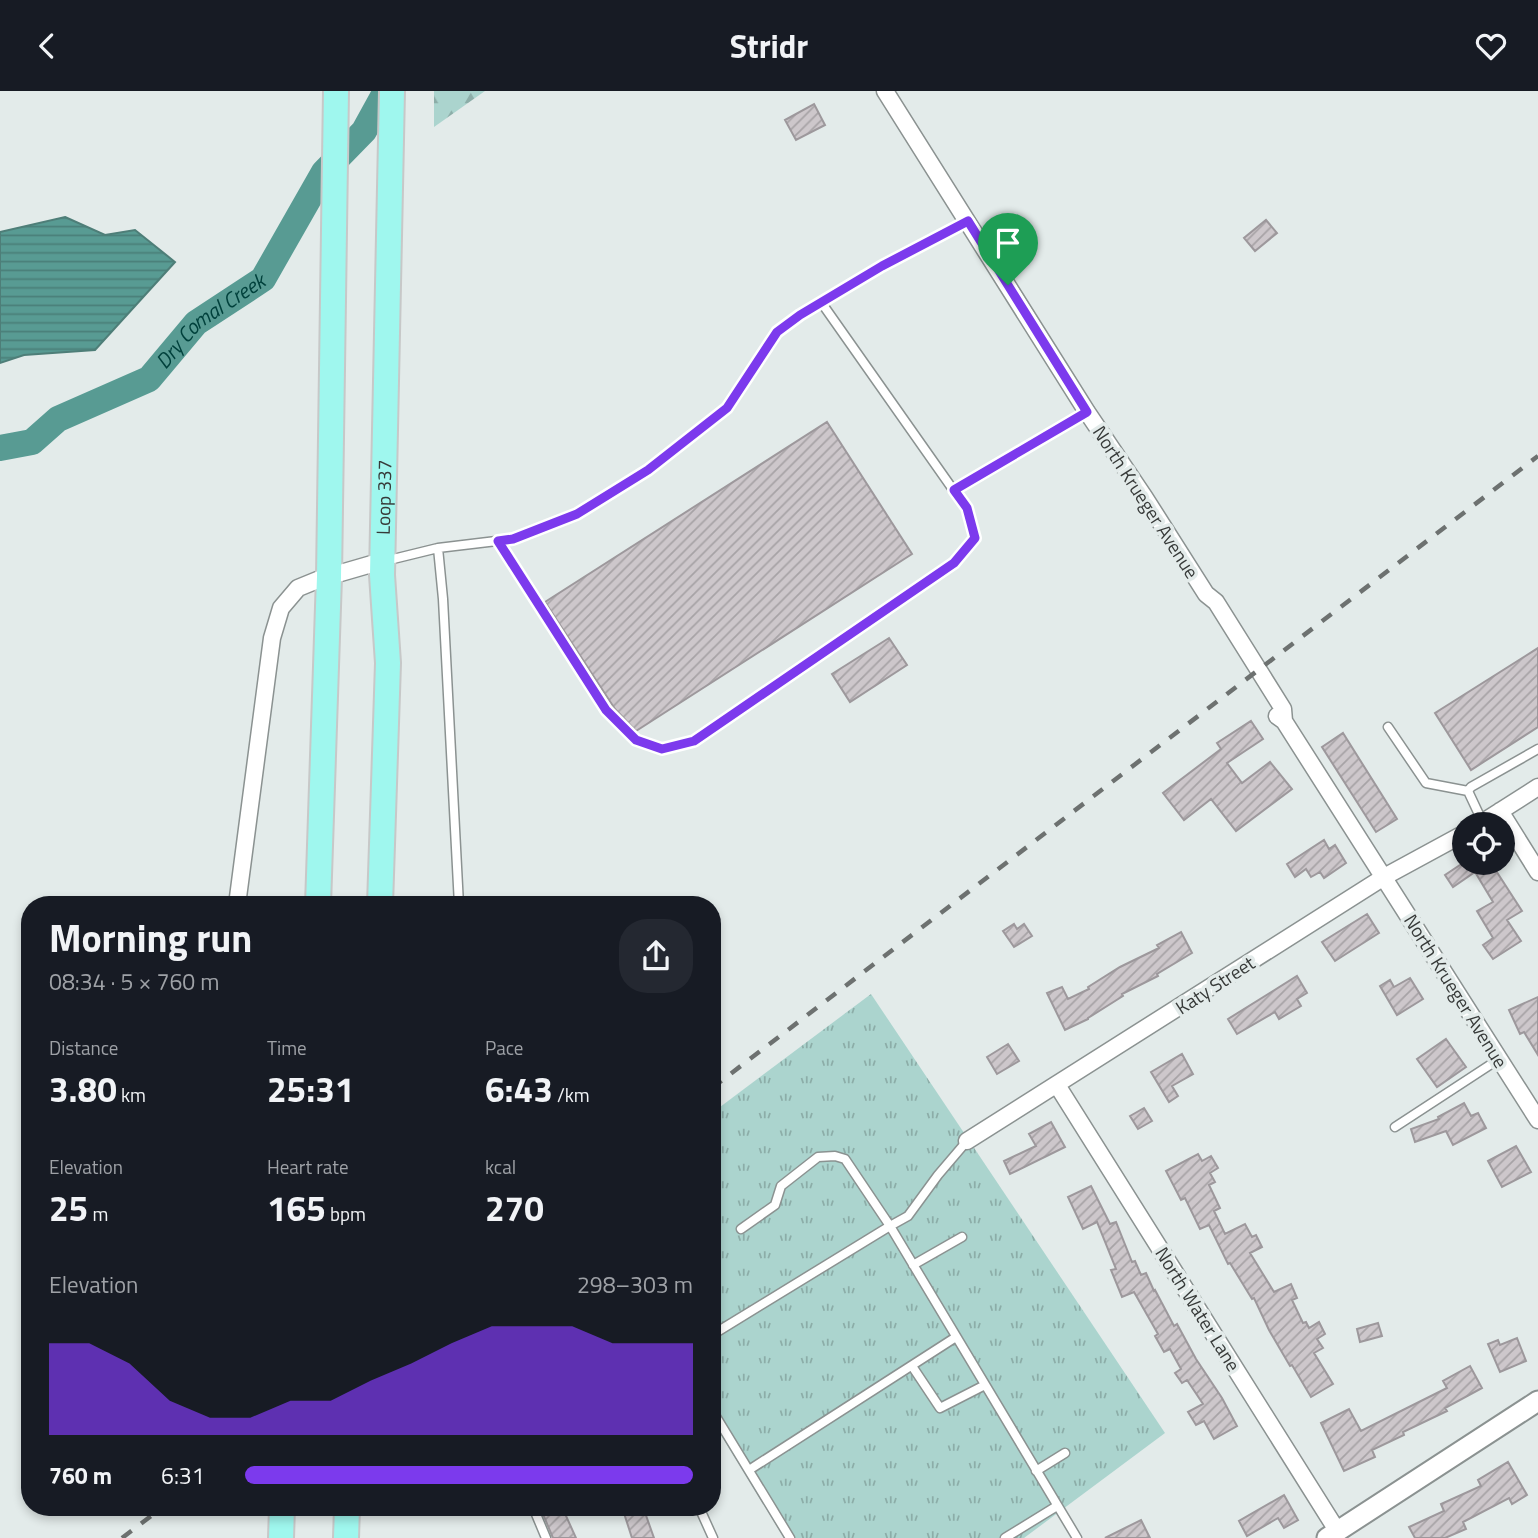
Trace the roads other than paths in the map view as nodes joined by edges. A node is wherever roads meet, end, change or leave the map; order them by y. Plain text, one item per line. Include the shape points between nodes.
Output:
1 (336, 91) edge
2 (392, 91) edge
3 (885, 91) edge
4 (968, 221) junction
5 (821, 302) junction
6 (1087, 412) junction
7 (954, 490) junction
8 (498, 541) junction
9 (438, 548) junction
10 (382, 561) junction
11 (328, 577) junction
12 (1388, 727) dead end
13 (1538, 749) edge
14 (323, 763) junction
15 (386, 767) junction
16 (1538, 787) edge
17 (1468, 791) junction
18 (1500, 811) joint
19 (1477, 812) edge
20 (1452, 840) edge
21 (1538, 872) edge
22 (1384, 877) junction
23 (238, 896) edge
24 (318, 896) edge
25 (328, 896) edge
26 (370, 896) edge
27 (380, 896) edge
28 (458, 896) edge
29 (1499, 1059) junction
30 (1057, 1086) junction
31 (1538, 1120) edge
32 (1395, 1126) dead end
33 (967, 1141) joint
34 (890, 1226) junction
35 (741, 1229) dead end
36 (962, 1237) dead end
37 (913, 1265) junction
38 (721, 1329) edge
39 (956, 1337) junction
40 (912, 1366) junction
41 (985, 1385) junction
42 (1538, 1401) edge
43 (721, 1425) edge
44 (1065, 1453) dead end
45 (748, 1470) junction
46 (1036, 1471) junction
47 (1057, 1506) junction
48 (347, 1516) edge
49 (537, 1516) edge
50 (703, 1516) edge
51 (1333, 1535) edge
52 (346, 1538) edge
53 (546, 1538) edge
54 (713, 1538) edge
55 (790, 1538) edge
56 (1005, 1538) edge
57 (1077, 1538) edge

1 - 11 main road
2 - 10 main road, Loop 337
3 - 4 street, North Krueger Avenue
4 - 5 lane
4 - 6 street, North Krueger Avenue
5 - 7 lane
5 - 8 lane via 777,332 727,408 648,470 577,514
6 - 7 lane
6 - 22 street, North Krueger Avenue via 1206,594 1209,608 1274,714 1284,721
7 - 8 lane via 967,508 975,538 954,563 694,741 662,749 636,740 606,710
8 - 9 lane
9 - 10 lane
9 - 28 lane
10 - 11 street
10 - 15 main road, Loop 337 via 388,663
11 - 14 main road
11 - 23 street via 298,588 281,608 272,638
12 - 17 lane via 1426,783
13 - 17 lane
14 - 24 main road
14 - 25 main road via 331,844
15 - 26 main road via 373,844
15 - 27 main road, Loop 337
16 - 18 street
17 - 19 lane
18 - 21 street
20 - 22 street, Katy Street
22 - 29 street, North Krueger Avenue
22 - 30 street, Katy Street
29 - 31 street, North Krueger Avenue
29 - 32 lane
30 - 33 street, Katy Street
30 - 51 street, North Water Lane
33 - 34 lane via 908,1216
34 - 35 lane via 845,1159 835,1156 818,1157 781,1186 775,1205
34 - 37 lane
34 - 38 lane
36 - 37 lane
37 - 39 lane
39 - 40 lane
39 - 41 lane
40 - 41 lane via 940,1408
40 - 45 lane
41 - 46 lane
42 - 51 street
43 - 45 lane
44 - 46 lane
45 - 55 lane
46 - 47 lane
47 - 56 lane
47 - 57 lane
48 - 52 main road
49 - 53 lane
50 - 54 lane

